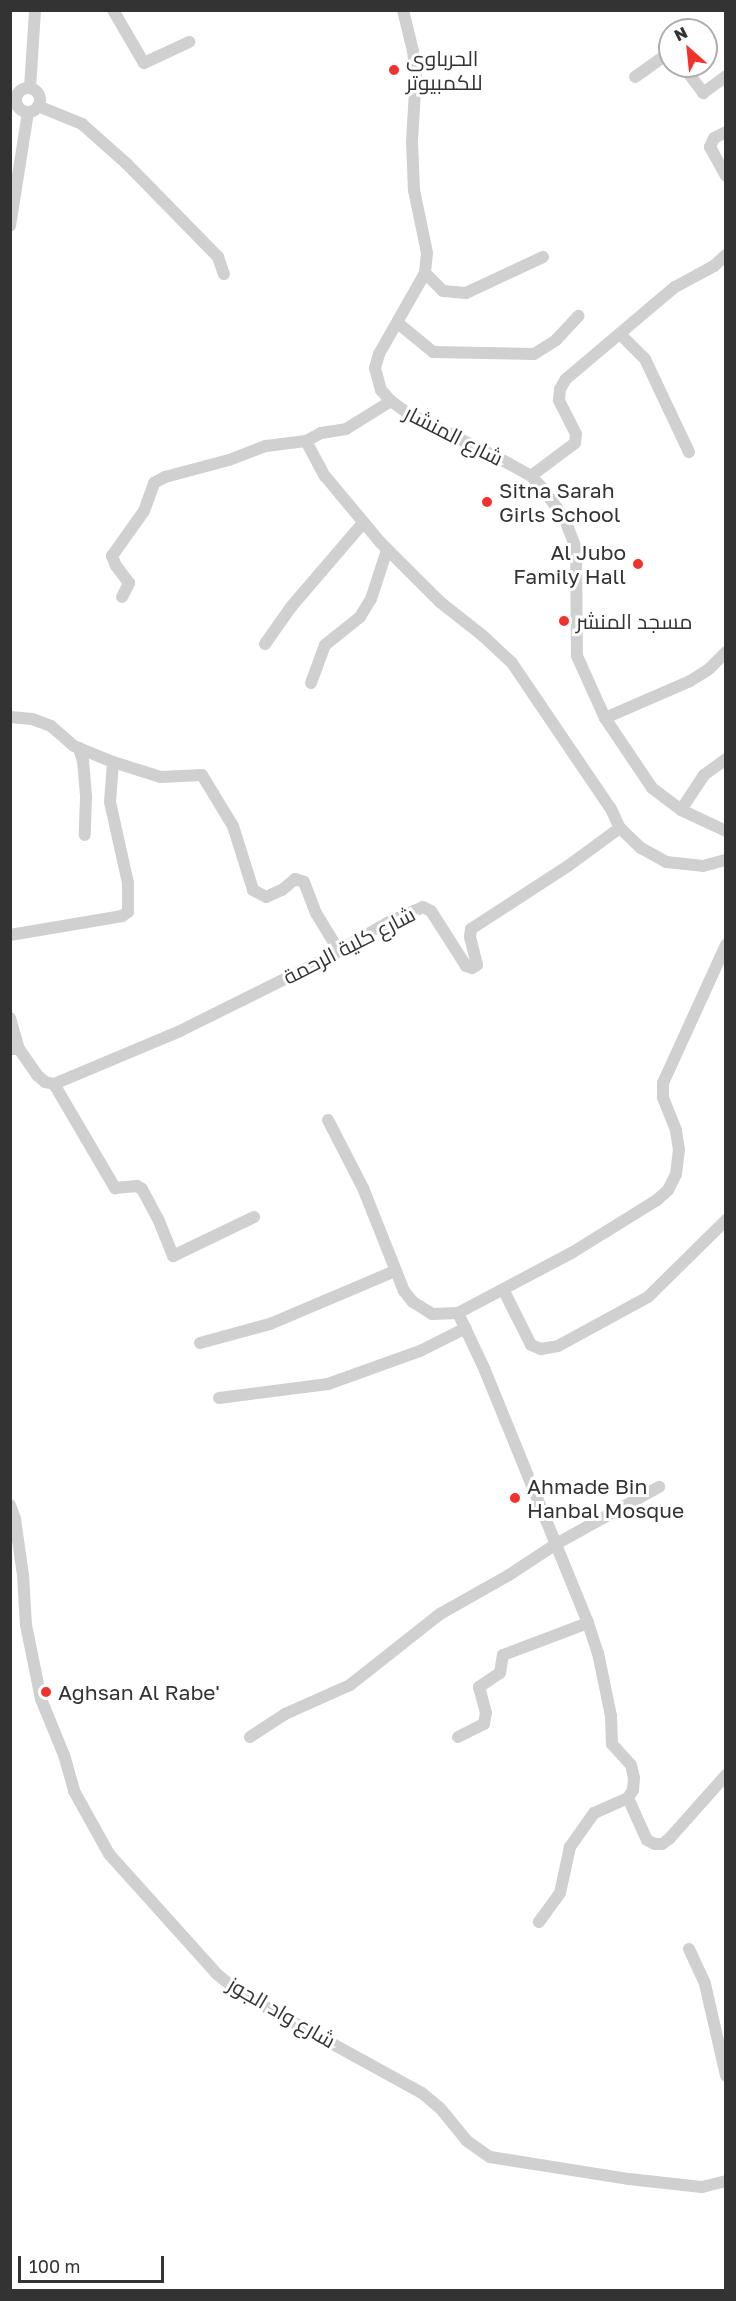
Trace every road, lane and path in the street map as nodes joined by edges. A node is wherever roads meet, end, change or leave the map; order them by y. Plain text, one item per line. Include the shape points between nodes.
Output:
1 (35, 10) edge
2 (113, 10) edge
3 (403, 10) edge
4 (189, 42) dead end
5 (658, 61) edge
6 (726, 76) edge
7 (635, 77) dead end
8 (692, 78) edge
9 (30, 88) junction
10 (13, 103) edge
11 (33, 109) junction
12 (726, 132) edge
13 (726, 177) edge
14 (13, 188) edge
15 (10, 226) edge
16 (726, 255) edge
17 (543, 257) dead end
18 (425, 273) junction
19 (224, 274) dead end
20 (578, 316) dead end
21 (399, 324) junction
22 (620, 334) junction
23 (391, 401) junction
24 (306, 441) junction
25 (689, 452) dead end
26 (531, 476) junction
27 (363, 523) junction
28 (387, 550) junction
29 (122, 597) dead end
30 (266, 644) dead end
31 (726, 652) edge
32 (311, 682) dead end
33 (10, 717) edge
34 (605, 718) junction
35 (79, 748) junction
36 (726, 759) edge
37 (113, 762) junction
38 (681, 810) junction
39 (620, 828) junction
40 (726, 831) edge
41 (85, 835) dead end
42 (726, 860) edge
43 (10, 936) edge
44 (726, 945) edge
45 (339, 951) junction
46 (10, 1018) edge
47 (15, 1049) edge
48 (54, 1084) junction
49 (328, 1120) dead end
50 (254, 1217) dead end
51 (726, 1220) edge
52 (395, 1271) junction
53 (504, 1291) junction
54 (458, 1313) junction
55 (466, 1328) junction
56 (200, 1343) dead end
57 (219, 1398) dead end
58 (659, 1487) dead end
59 (10, 1506) edge
60 (556, 1544) junction
61 (588, 1623) junction
62 (250, 1737) dead end
63 (458, 1737) dead end
64 (726, 1775) edge
65 (628, 1798) junction
66 (539, 1922) dead end
67 (689, 1949) dead end
68 (726, 2076) edge
69 (726, 2181) edge

1 - 9 street
2 - 4 street via 144,63
3 - 18 street, شارع المنشار via 416,74 414,190 427,253
5 - 7 street
6 - 8 street via 703,93
9 - 10 street via 19,92
9 - 11 street via 38,95
10 - 11 street via 20,109
11 - 14 street
11 - 19 street via 82,124 218,257
12 - 13 street via 716,137 710,147
14 - 15 street
16 - 22 street via 675,287
17 - 18 street via 466,293 443,291
18 - 21 street, شارع المنشار
20 - 21 street via 556,340 534,354 433,352
21 - 23 street, شارع المنشار via 379,354 375,368 381,390
22 - 25 street via 645,359
22 - 26 street via 562,383 559,400 576,441
23 - 24 street via 346,429 321,433
23 - 26 street, شارع المنشار
24 - 27 street via 325,476
24 - 29 street via 266,446 154,483 144,511 112,556 129,583
26 - 34 street, شارع المنشار via 564,517 576,548 577,656
27 - 28 street
27 - 30 street via 291,607
28 - 32 street via 371,599 360,617 325,645
28 - 39 street via 440,602 512,663
31 - 34 street via 689,681
33 - 35 street via 51,726
34 - 38 street, شارع المنشار via 652,788
35 - 37 street
35 - 41 street via 86,797
36 - 38 street via 704,776
37 - 43 street via 110,802 128,883 128,912
37 - 45 street via 161,777 201,775 232,826 253,891 266,897 295,879 304,882 316,913
38 - 40 street, شارع المنشار
39 - 42 street via 641,848 666,862 703,866
39 - 45 street, شارع كلية الرحمة via 471,929 477,965 472,968 466,966 431,911 423,907
44 - 53 street via 663,1083 663,1096 678,1140 672,1184 657,1200
45 - 48 street, شارع كلية الرحمة via 180,1031
46 - 47 street
47 - 48 street via 37,1075
48 - 50 street via 115,1188 142,1189 173,1256
49 - 52 street via 363,1188
51 - 53 street via 648,1297 558,1346 541,1349 531,1345
52 - 54 street via 413,1302 432,1314
52 - 56 street via 270,1324
53 - 54 street
54 - 55 street
55 - 57 street via 420,1351 328,1384
55 - 60 street
58 - 60 street
59 - 69 street, شارع واد الجوز via 23,1575 26,1625 41,1699 74,1791 109,1854 217,1974 240,1993 422,2093 440,2108 466,2141 490,2157 691,2186
60 - 61 street
60 - 62 street via 440,1614 350,1685 285,1714
61 - 63 street via 503,1655 500,1673 479,1687 486,1713 484,1724
61 - 65 street via 611,1716 612,1744 633,1771 634,1784
64 - 65 street via 662,1844 647,1840
65 - 66 street via 598,1810 591,1817 570,1847 560,1893
67 - 68 street via 705,1984

